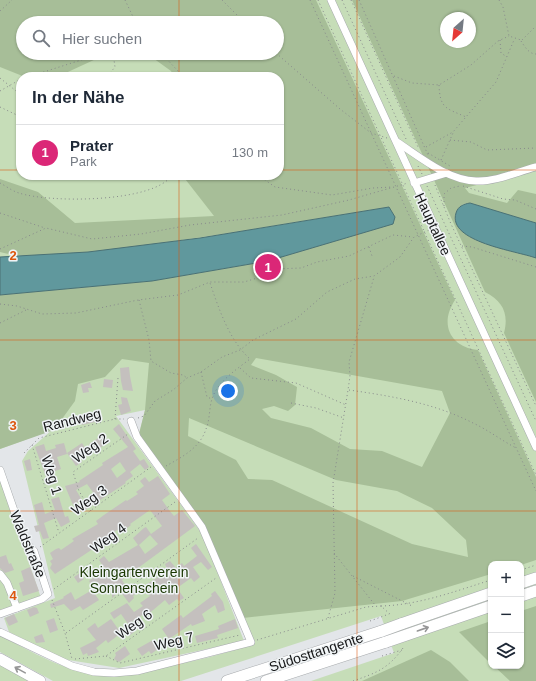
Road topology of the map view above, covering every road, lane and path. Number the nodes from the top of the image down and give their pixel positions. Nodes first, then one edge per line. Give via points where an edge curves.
1 (12, 0) edge
2 (125, 0) edge
3 (222, 0) edge
4 (310, 0) edge
5 (318, 0) edge
6 (331, 0) edge
7 (342, 0) edge
8 (351, 0) edge
9 (359, 0) edge
10 (499, 0) edge
11 (0, 11) edge
12 (133, 16) edge
13 (238, 16) edge
14 (536, 26) edge
15 (509, 36) junction
16 (500, 40) junction
17 (514, 40) junction
18 (521, 40) junction
19 (536, 54) edge
20 (508, 58) junction
21 (81, 60) edge
22 (114, 60) edge
23 (168, 60) edge
24 (284, 60) edge
25 (44, 72) edge
26 (111, 72) edge
27 (178, 72) edge
28 (393, 75) junction
29 (0, 78) edge
30 (16, 82) edge
31 (8, 85) junction
32 (439, 85) junction
33 (0, 91) edge
34 (16, 91) edge
35 (0, 106) edge
36 (16, 114) edge
37 (466, 117) junction
38 (453, 132) junction
39 (371, 133) junction
40 (379, 135) junction
41 (450, 140) junction
42 (396, 142) junction
43 (425, 147) junction
44 (536, 148) edge
45 (412, 152) junction
46 (426, 158) junction
47 (441, 160) junction
48 (418, 166) dead end
49 (536, 167) edge
50 (448, 169) junction
51 (428, 178) junction
52 (168, 180) edge
53 (265, 180) edge
54 (0, 183) edge
55 (414, 183) junction
56 (402, 184) junction
57 (395, 186) junction
58 (461, 186) junction
59 (444, 207) junction
60 (536, 209) edge
61 (0, 213) edge
62 (46, 228) junction
63 (435, 228) junction
64 (424, 232) junction
65 (418, 235) junction
66 (414, 237) junction
67 (369, 246) junction
68 (462, 246) junction
69 (0, 249) edge
70 (372, 256) dead end
71 (536, 267) edge
72 (374, 276) junction
73 (210, 282) junction
74 (138, 300) junction
75 (0, 304) edge
76 (28, 310) junction
77 (0, 323) edge
78 (240, 350) junction
79 (239, 367) junction
80 (200, 372) junction
81 (118, 378) dead end
82 (187, 378) junction
83 (348, 390) junction
84 (212, 399) junction
85 (291, 403) dead end
86 (346, 405) junction
87 (536, 406) edge
88 (344, 418) junction
89 (115, 419) junction
90 (131, 420) junction
91 (536, 421) edge
92 (133, 430) junction
93 (32, 444) junction
94 (536, 447) edge
95 (516, 448) junction
96 (24, 453) dead end
97 (158, 466) junction
98 (0, 470) edge
99 (536, 475) edge
100 (536, 491) edge
101 (181, 497) junction
102 (91, 511) junction
103 (59, 533) junction
104 (205, 533) junction
105 (34, 551) junction
106 (333, 552) junction
107 (536, 565) edge
108 (524, 569) edge
109 (0, 574) edge
110 (222, 574) junction
111 (352, 575) junction
112 (536, 578) edge
113 (488, 581) edge
114 (524, 582) edge
115 (536, 591) edge
116 (48, 594) junction
117 (488, 595) edge
118 (524, 595) edge
119 (407, 603) junction
120 (376, 606) junction
121 (381, 606) junction
122 (412, 606) dead end
123 (488, 607) edge
124 (17, 608) junction
125 (0, 614) edge
126 (328, 618) junction
127 (370, 621) dead end
128 (0, 632) edge
129 (65, 633) junction
130 (249, 639) junction
131 (106, 656) junction
132 (382, 656) dead end
133 (0, 659) edge
134 (40, 681) edge
135 (227, 681) edge
136 (266, 681) edge
137 (353, 681) edge

1 - 11 path
2 - 12 path
3 - 13 path
4 - 39 path
5 - 40 path
6 - 42 street, Hauptallee
7 - 45 path
8 - 46 path
9 - 28 path
10 - 15 path
14 - 18 path
15 - 16 path
15 - 17 path
16 - 20 path via 501,53
16 - 32 path via 471,66
17 - 18 path
17 - 20 path
18 - 19 path via 525,48
20 - 37 path via 496,82
21 - 25 path
22 - 26 path via 115,67
23 - 27 path
24 - 39 path
28 - 32 path via 412,83
28 - 43 path
29 - 31 path
30 - 31 path
31 - 33 path
31 - 34 path
32 - 37 path via 440,99 445,108
35 - 36 path
37 - 38 path
38 - 41 path
38 - 43 path
39 - 40 path
39 - 57 path
40 - 42 path
40 - 56 path
41 - 44 path via 471,142 487,150
41 - 47 path
42 - 45 street
42 - 55 street, Hauptallee
43 - 46 path
45 - 46 street
46 - 47 path
46 - 50 street
47 - 50 path
48 - 51 path
49 - 50 street via 477,181 463,179
50 - 51 street
50 - 58 path
51 - 55 street
51 - 59 path
51 - 91 path
52 - 54 path via 150,190 95,199 51,199 18,193
53 - 57 path via 274,186 332,195
55 - 56 path
55 - 63 street, Hauptallee
56 - 57 path
56 - 64 path
57 - 62 path via 349,200 282,215 190,225 141,234 92,239
57 - 65 path
58 - 59 path via 451,188 444,194
58 - 60 path via 503,199 515,200
59 - 68 path
61 - 62 path
62 - 69 path
63 - 64 path
63 - 94 street, Hauptallee
64 - 65 path
64 - 99 path
65 - 66 path
65 - 95 path
66 - 67 path via 393,235
66 - 72 path via 400,257
67 - 70 path
67 - 73 path via 349,256 301,268 275,269 264,276 244,282
68 - 71 path
68 - 87 path
72 - 78 path via 355,279 327,292 296,319
72 - 83 path via 349,362
73 - 74 path via 178,295
73 - 78 path via 218,306
74 - 76 path via 76,313 42,314
74 - 82 path via 149,340 151,361 171,373
75 - 76 path
76 - 77 path
78 - 79 path via 250,358
78 - 80 path via 222,357
79 - 84 path via 226,378
79 - 86 path via 251,378 296,383
80 - 82 path
80 - 84 path via 207,397
81 - 89 path
82 - 90 path via 155,401 144,416
83 - 86 path
83 - 95 path via 441,409 474,423
84 - 97 path, Weg 3 via 206,430 197,445 186,454
85 - 88 path
86 - 88 path
88 - 106 path via 333,483
89 - 90 path, Randweg
89 - 93 path, Randweg via 39,438
90 - 92 street
92 - 97 street
92 - 102 path, Weg 2 via 73,472 79,491
93 - 96 path, Randweg
93 - 103 path, Weg 1
95 - 100 path
97 - 101 street
97 - 102 path, Weg 3
98 - 105 street, Waldstraße via 25,542
101 - 104 street
101 - 116 path, Weg 4
102 - 103 path, Weg 3
103 - 105 path, Weg 3
104 - 110 street
104 - 129 path
105 - 116 street, Waldstraße
106 - 111 path
106 - 126 path via 335,593
107 - 108 path
109 - 124 street via 7,583
110 - 130 street
110 - 131 path, Weg 6
111 - 119 path
111 - 120 path
112 - 114 highway
113 - 119 path, Weg 7
115 - 118 highway
116 - 124 street via 42,600
116 - 129 path
117 - 135 highway, Südosttangente, bridge
119 - 121 path, Weg 7
119 - 122 path
120 - 121 path, Weg 7
120 - 126 path, Weg 7
121 - 127 path via 390,615
136 -> 123 highway, Südosttangente, bridge
124 - 125 street
126 - 130 path, Weg 7
128 - 130 street via 72,666 94,672 114,673 137,671
129 - 131 path, Weg 6 via 72,660
130 - 131 path, Weg 7 via 238,636 120,663
132 - 137 path via 403,649 384,669
134 -> 133 highway

